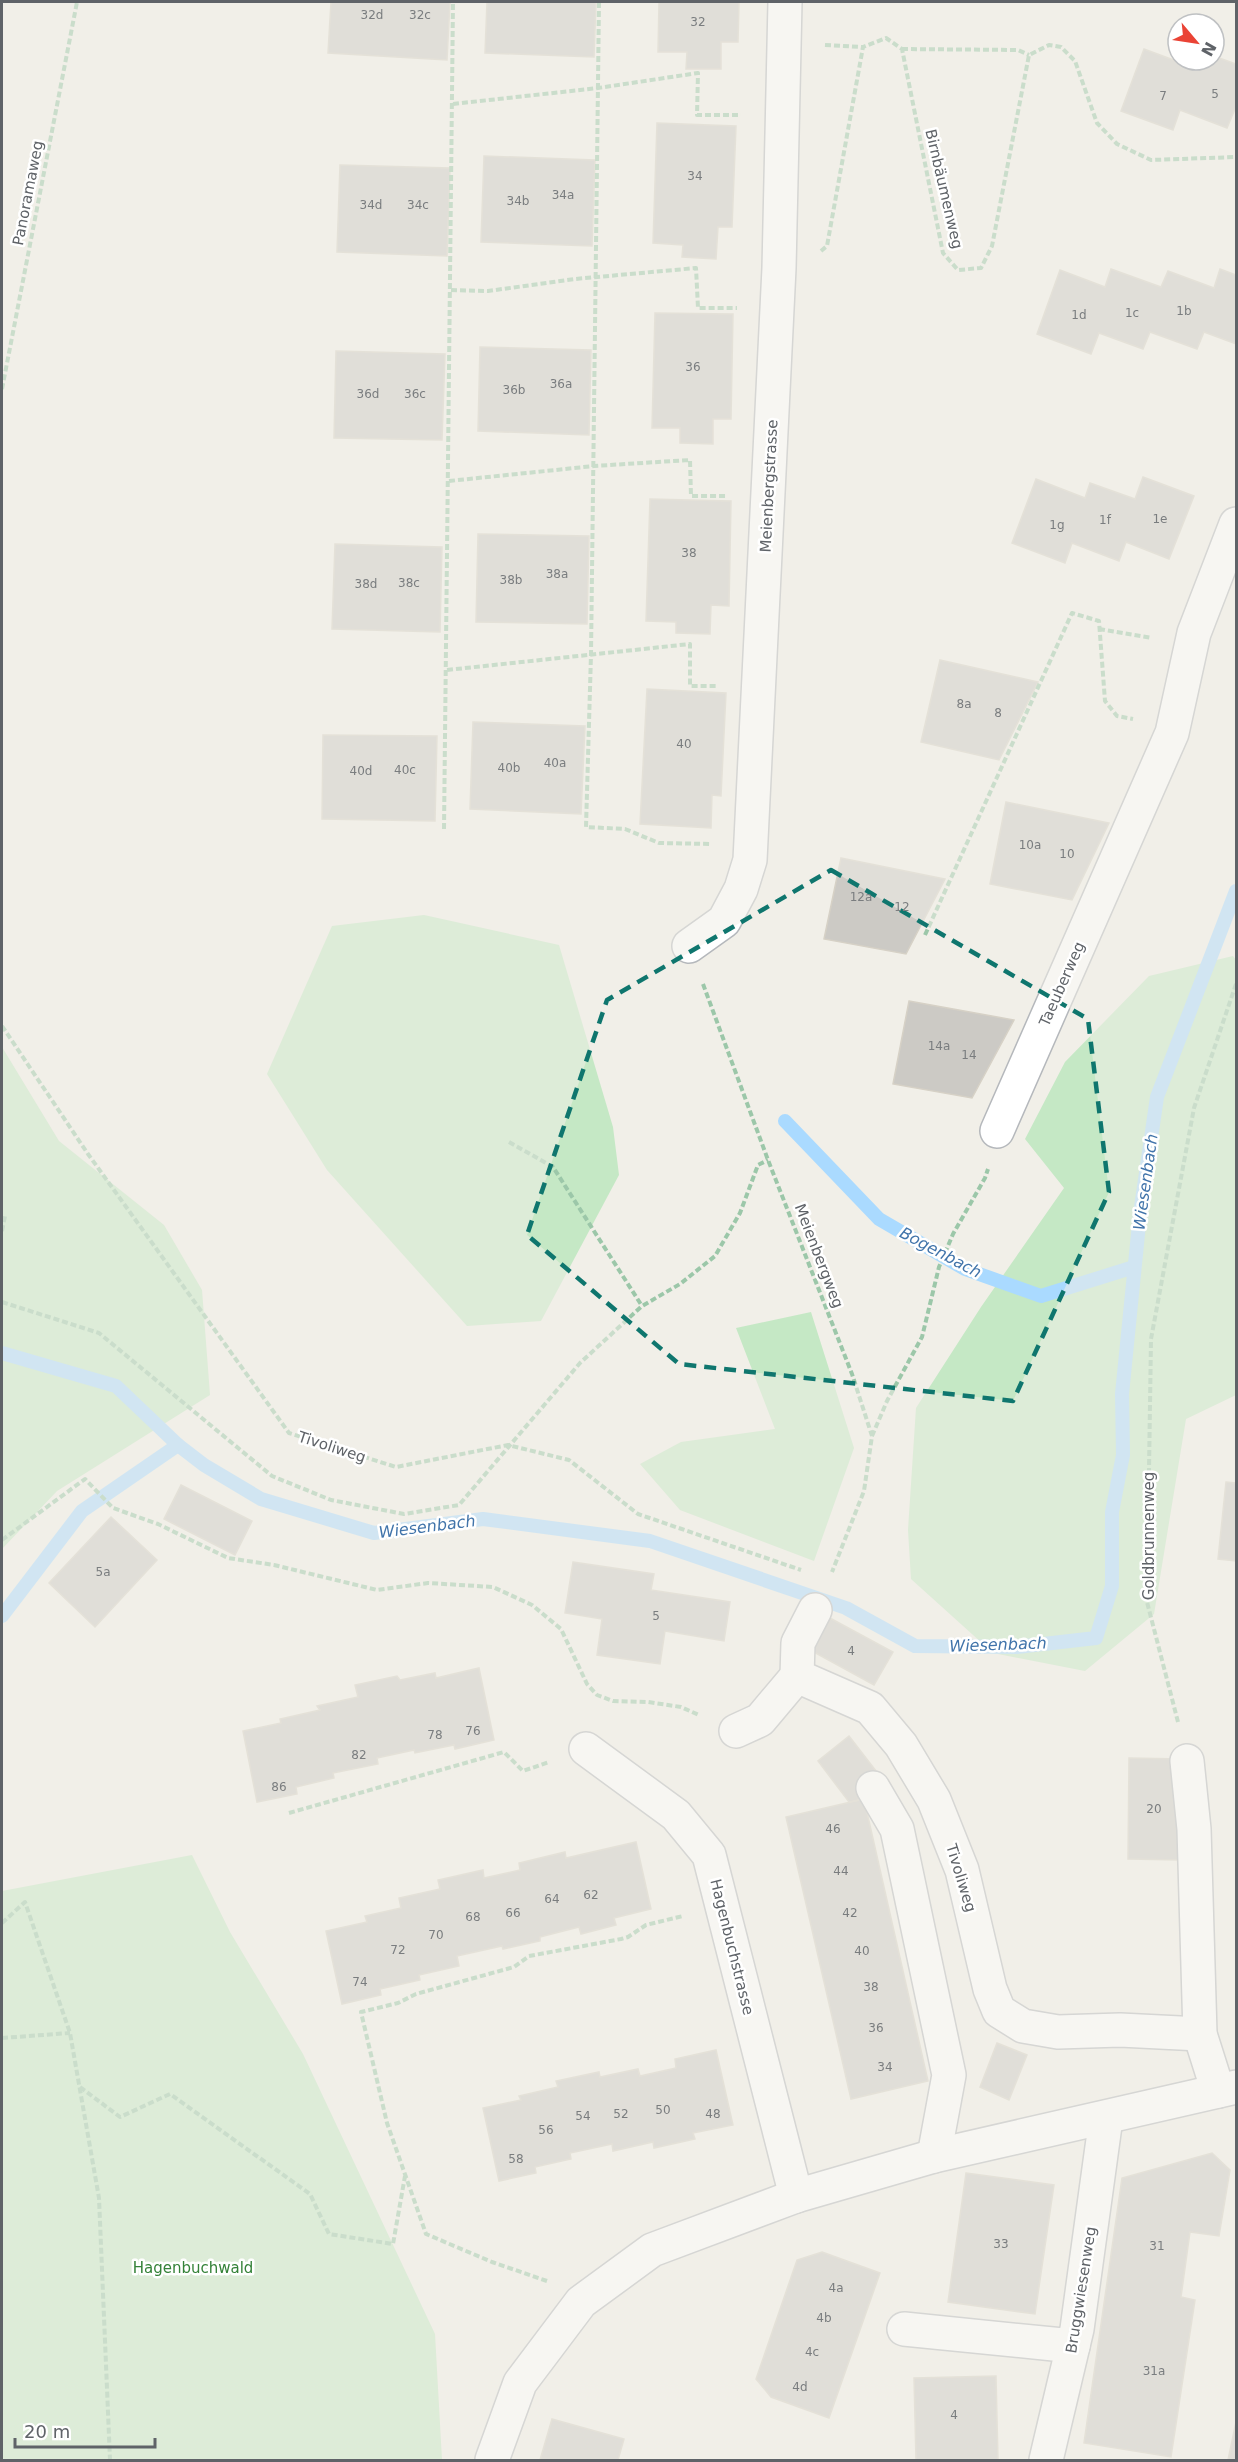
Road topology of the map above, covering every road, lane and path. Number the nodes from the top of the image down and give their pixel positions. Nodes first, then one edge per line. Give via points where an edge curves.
1 (77, 2) edge
2 (453, 2) edge
3 (599, 2) edge
4 (785, 2) edge
5 (902, 49) junction
6 (1029, 55) junction
7 (598, 88) junction
8 (453, 104) junction
9 (737, 115) dead end
10 (1236, 157) edge
11 (779, 268) junction
12 (596, 277) junction
13 (451, 290) junction
14 (733, 308) dead end
15 (2, 389) edge
16 (594, 466) junction
17 (449, 482) junction
18 (731, 496) dead end
19 (1236, 524) edge
20 (1099, 629) junction
21 (1133, 636) dead end
22 (591, 654) junction
23 (447, 670) junction
24 (728, 686) dead end
25 (1117, 716) dead end
26 (444, 830) dead end
27 (720, 844) dead end
28 (925, 935) dead end
29 (689, 946) joint
30 (1236, 984) edge
31 (2, 1026) edge
32 (997, 1131) joint
33 (509, 1142) dead end
34 (768, 1160) junction
35 (5, 1216) dead end
36 (2, 1231) edge
37 (2, 1302) edge
38 (642, 1306) junction
39 (872, 1436) junction
40 (508, 1445) junction
41 (2, 1540) edge
42 (807, 1572) dead end
43 (829, 1579) dead end
44 (815, 1610) dead end
45 (796, 1676) junction
46 (736, 1731) joint
47 (586, 1749) dead end
48 (1187, 1761) joint
49 (523, 1771) dead end
50 (873, 1788) dead end
51 (289, 1813) dead end
52 (674, 1918) dead end
53 (2, 1923) edge
54 (70, 2034) junction
55 (1200, 2034) junction
56 (2, 2038) edge
57 (79, 2087) junction
58 (1227, 2089) edge
59 (1106, 2118) junction
60 (934, 2156) junction
61 (406, 2174) junction
62 (796, 2196) junction
63 (590, 2295) junction
64 (904, 2329) dead end
65 (1073, 2346) junction
66 (110, 2460) edge
67 (492, 2460) edge
68 (1046, 2460) edge

1 - 15 path, Panoramaweg
2 - 8 path
3 - 7 path
4 - 11 street, Meienbergstrasse
5 - 6 path via 1018,50
5 - 6 path, Birnbäumenweg via 943,253 958,270 981,268 992,246
5 - 11 path via 886,38 863,47 827,246 805,267
6 - 10 path via 1048,45 1061,47 1075,61 1097,123 1117,144 1151,160
7 - 8 path
7 - 9 path via 698,73 698,115
7 - 12 path
8 - 13 path
11 - 29 street, Meienbergstrasse via 750,860 741,890 724,921
12 - 13 path via 488,291
12 - 14 path via 696,268 698,308
12 - 16 path
13 - 17 path
16 - 17 path
16 - 18 path via 690,460 691,496
16 - 22 path
17 - 23 path
19 - 32 street, Taeuberweg via 1194,633 1172,733
20 - 21 path
20 - 25 path via 1105,701
20 - 28 path via 1099,621 1072,613
22 - 23 path
22 - 24 path via 690,644 690,686
22 - 27 path via 586,827 626,829 658,843
23 - 26 path
29 - 34 path, Meienbergweg
30 - 48 path, Goldbrunnenweg via 1194,1108 1150,1339 1147,1602
31 - 40 path, Tivoliweg via 88,1154 289,1433 396,1467
32 - 39 path via 985,1178 939,1267 921,1336
33 - 38 path via 553,1167
34 - 38 path via 758,1165 740,1212 715,1256 680,1284
34 - 39 path, Meienbergweg via 852,1374
35 - 36 path
37 - 40 path via 99,1333 272,1476 331,1500 404,1514 459,1505
38 - 40 path via 580,1363
39 - 43 path, Meienbergweg via 864,1491
40 - 42 path, Tivoliweg via 569,1460 638,1514
41 - 46 path via 85,1479 113,1508 158,1524 228,1558 377,1590 428,1583 493,1587 532,1605 561,1629 586,1684 597,1695 613,1701 681,1707
44 - 45 street via 798,1644
45 - 46 street via 760,1720
45 - 55 street, Tivoliweg via 870,1708 901,1745 934,1800 962,1870 999,2012 1023,2026 1058,2032
47 - 62 street, Hagenbuchstrasse via 676,1815 709,1855
48 - 55 street via 1194,1829
49 - 51 path via 504,1752
50 - 60 street via 897,1829 949,2075
52 - 61 path via 646,1925 621,1939 529,1956 514,1966 361,2012 387,2123
53 - 54 path via 25,1902
54 - 56 path
54 - 57 path
55 - 58 street
57 - 61 path via 120,2117 170,2094 310,2194 329,2234 393,2244
57 - 66 path via 99,2198
58 - 59 street
59 - 60 street
59 - 65 street, Bruggwiesenweg
60 - 62 street
61 - 63 path via 426,2234 492,2262
62 - 63 street via 652,2250
63 - 67 street via 520,2383
64 - 65 street
65 - 68 street, Bruggwiesenweg

